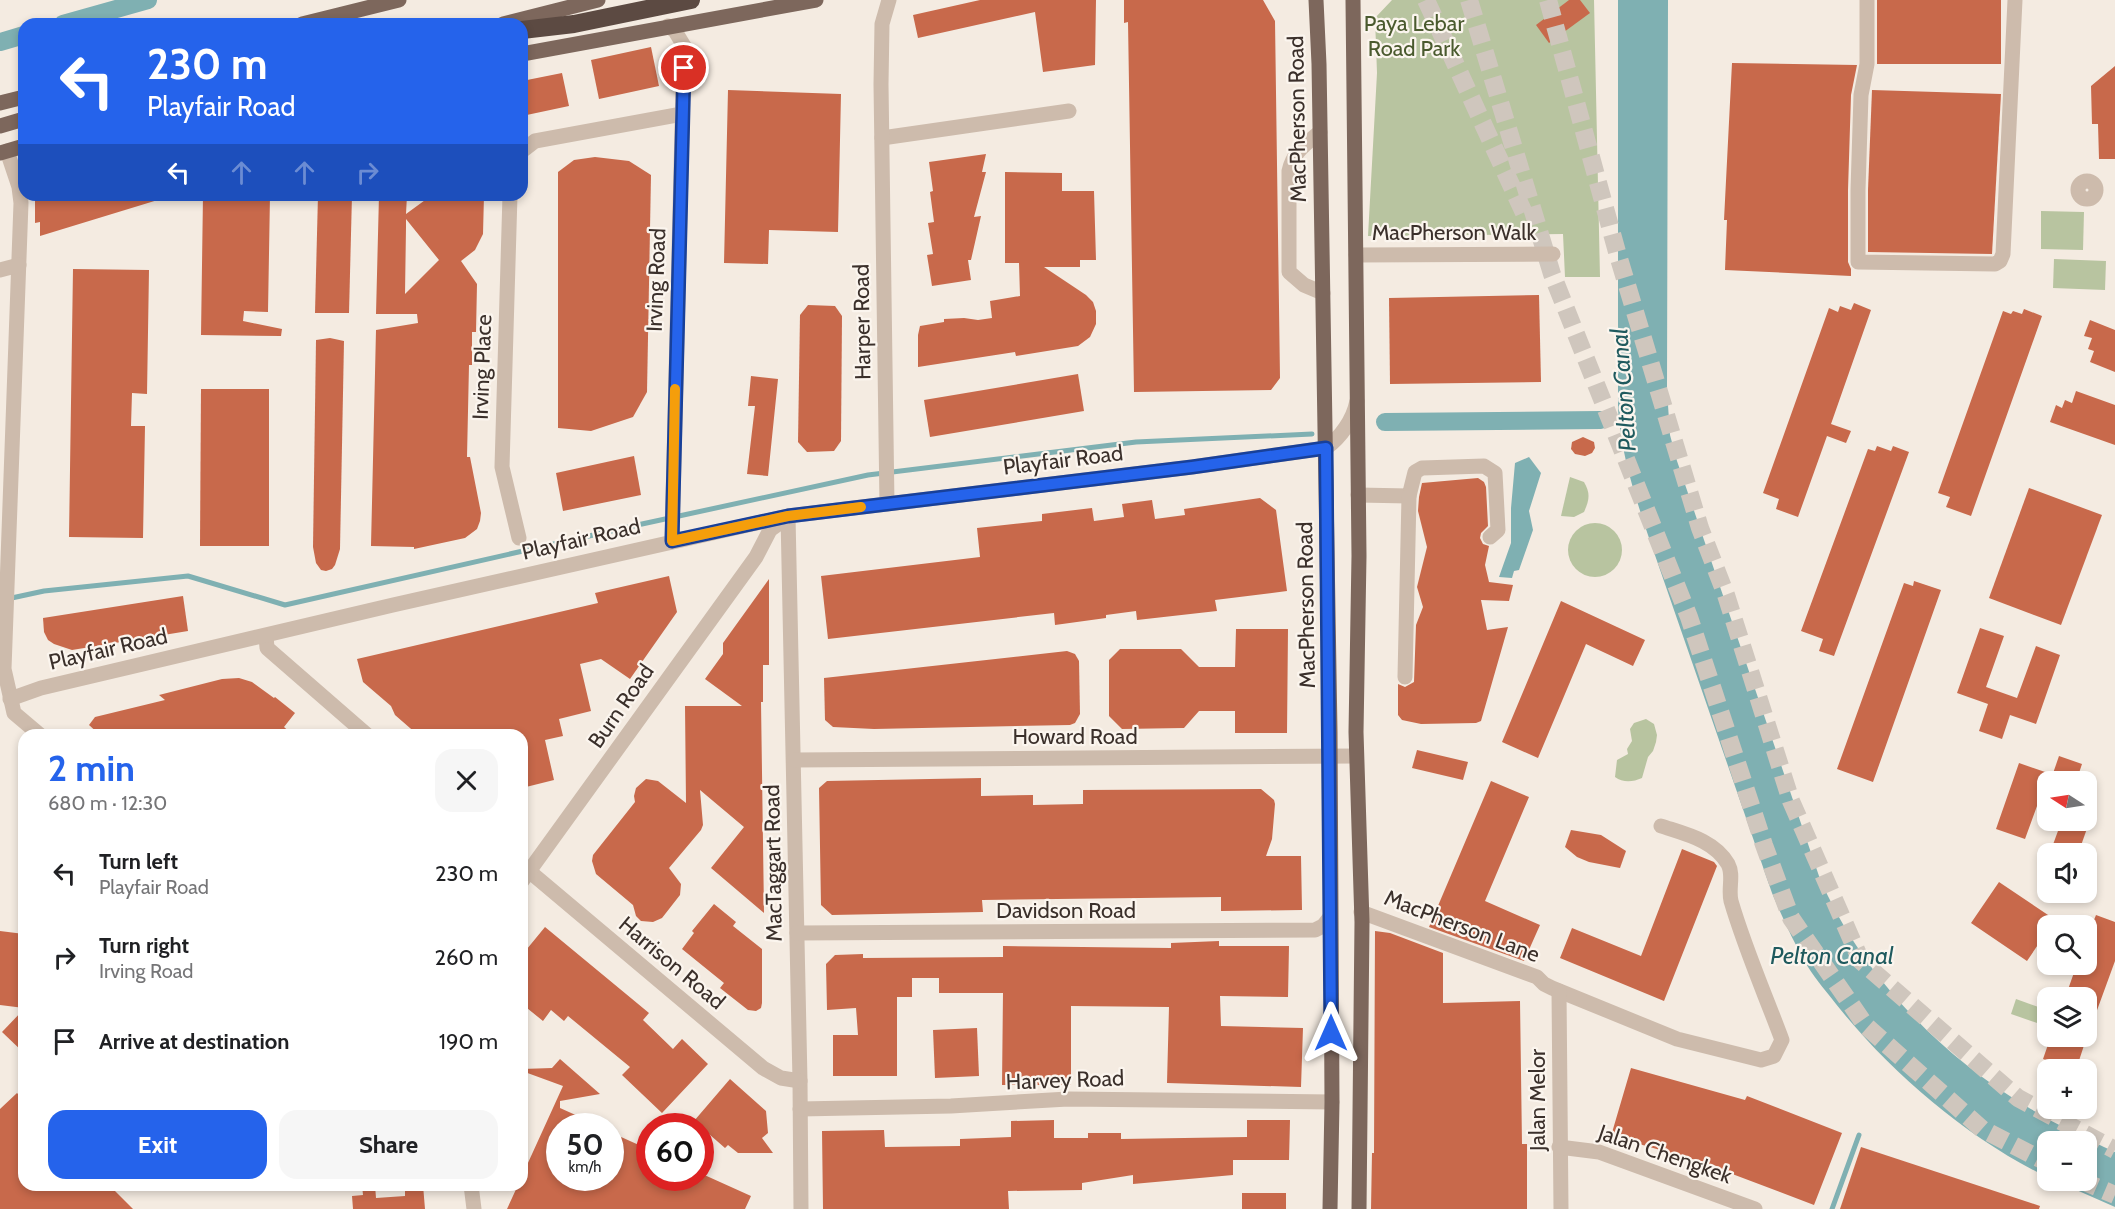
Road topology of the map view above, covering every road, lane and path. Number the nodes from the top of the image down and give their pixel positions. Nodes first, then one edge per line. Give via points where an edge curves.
1 (399, 0) edge
2 (598, 0) edge
3 (692, 0) edge
4 (816, 0) edge
5 (889, 0) edge
6 (1305, 0) edge
7 (1316, 0) edge
8 (1867, 0) edge
9 (2015, 0) edge
10 (1354, 2) edge
11 (326, 18) edge
12 (527, 18) edge
13 (1317, 18) junction
14 (668, 26) junction
15 (528, 29) edge
16 (528, 53) edge
17 (18, 98) edge
18 (0, 103) edge
19 (1069, 111) dead end
20 (682, 114) junction
21 (18, 121) edge
22 (0, 126) edge
23 (1320, 132) junction
24 (882, 138) junction
25 (528, 146) edge
26 (18, 148) edge
27 (3, 152) edge
28 (18, 185) edge
29 (21, 201) edge
30 (510, 201) edge
31 (1553, 254) dead end
32 (1356, 255) junction
33 (20, 265) junction
34 (0, 270) edge
35 (1323, 293) junction
36 (1357, 398) junction
37 (1326, 448) junction
38 (1358, 495) junction
39 (1409, 496) junction
40 (887, 504) junction
41 (788, 516) junction
42 (672, 533) junction
43 (1490, 537) dead end
44 (519, 538) dead end
45 (789, 543) junction
46 (756, 557) junction
47 (266, 636) junction
48 (1405, 677) dead end
49 (10, 699) junction
50 (33, 729) edge
51 (360, 729) edge
52 (1356, 756) junction
53 (1329, 757) junction
54 (794, 760) junction
55 (1661, 826) dead end
56 (528, 868) edge
57 (528, 876) edge
58 (1330, 917) junction
59 (1361, 917) junction
60 (797, 933) junction
61 (1559, 991) junction
62 (800, 1081) junction
63 (1332, 1102) junction
64 (800, 1109) junction
65 (1559, 1147) junction
66 (472, 1191) edge
67 (474, 1209) edge
68 (801, 1209) edge
69 (1330, 1209) edge
70 (1359, 1209) edge
71 (1560, 1209) edge
72 (1755, 1209) edge

1 - 11 main road
2 - 12 main road
3 - 15 highway
4 - 14 main road
5 - 24 street, Harper Road via 882,24
6 - 13 main road
7 - 13 main road, MacPherson Road
8 - 9 street via 1858,262 1995,264 2004,254
10 - 32 main road
13 - 23 main road, MacPherson Road
14 - 16 main road
14 - 20 street, Irving Road via 684,46
17 - 18 main road
19 - 24 street
20 - 25 street via 535,141
20 - 42 street, Irving Road
21 - 22 main road
23 - 35 main road, MacPherson Road
23 - 35 street via 1292,159 1288,171 1289,272 1304,285
24 - 40 street, Harper Road
26 - 27 main road
27 - 28 street
29 - 33 street
30 - 44 street, Irving Place via 502,467
31 - 32 street, MacPherson Walk
32 - 36 main road
33 - 34 street
33 - 49 street via 4,669
35 - 37 main road, MacPherson Road
36 - 37 street via 1354,413
36 - 38 main road
37 - 40 street, Playfair Road
37 - 53 main road, MacPherson Road
38 - 39 street
38 - 52 main road
39 - 43 street via 1415,472 1422,468 1484,466 1495,473 1498,530
39 - 48 street
40 - 41 street, Playfair Road
41 - 42 street, Playfair Road
41 - 45 street, MacTaggart Road
41 - 46 street, Burn Road via 770,530
42 - 47 street, Playfair Road
45 - 46 street, Burn Road via 776,544
45 - 54 street, MacTaggart Road
46 - 56 street, Burn Road
47 - 49 street, Playfair Road via 41,688
47 - 51 street via 267,648
49 - 50 street via 14,713
52 - 53 street, Howard Road
52 - 59 main road
53 - 54 street, Howard Road
53 - 58 main road, MacPherson Road
54 - 60 street, MacTaggart Road
55 - 61 street, MacPherson Lane via 1709,844 1729,865 1730,897 1782,1040 1774,1056 1761,1060 1677,1039
57 - 62 street, Harrison Road via 763,1068 782,1078
58 - 60 street, Davidson Road via 1315,930
58 - 63 main road, MacPherson Road
59 - 61 street, MacPherson Lane via 1538,977
59 - 70 main road
60 - 62 street, MacTaggart Road
61 - 65 street, Jalan Melor
62 - 64 street, MacTaggart Road
63 - 64 street, Harvey Road via 1068,1099
63 - 69 main road, MacPherson Road
64 - 68 street, MacTaggart Road
65 - 71 street, Jalan Melor
65 - 72 street, Jalan Chengkek via 1599,1152
66 - 67 street

